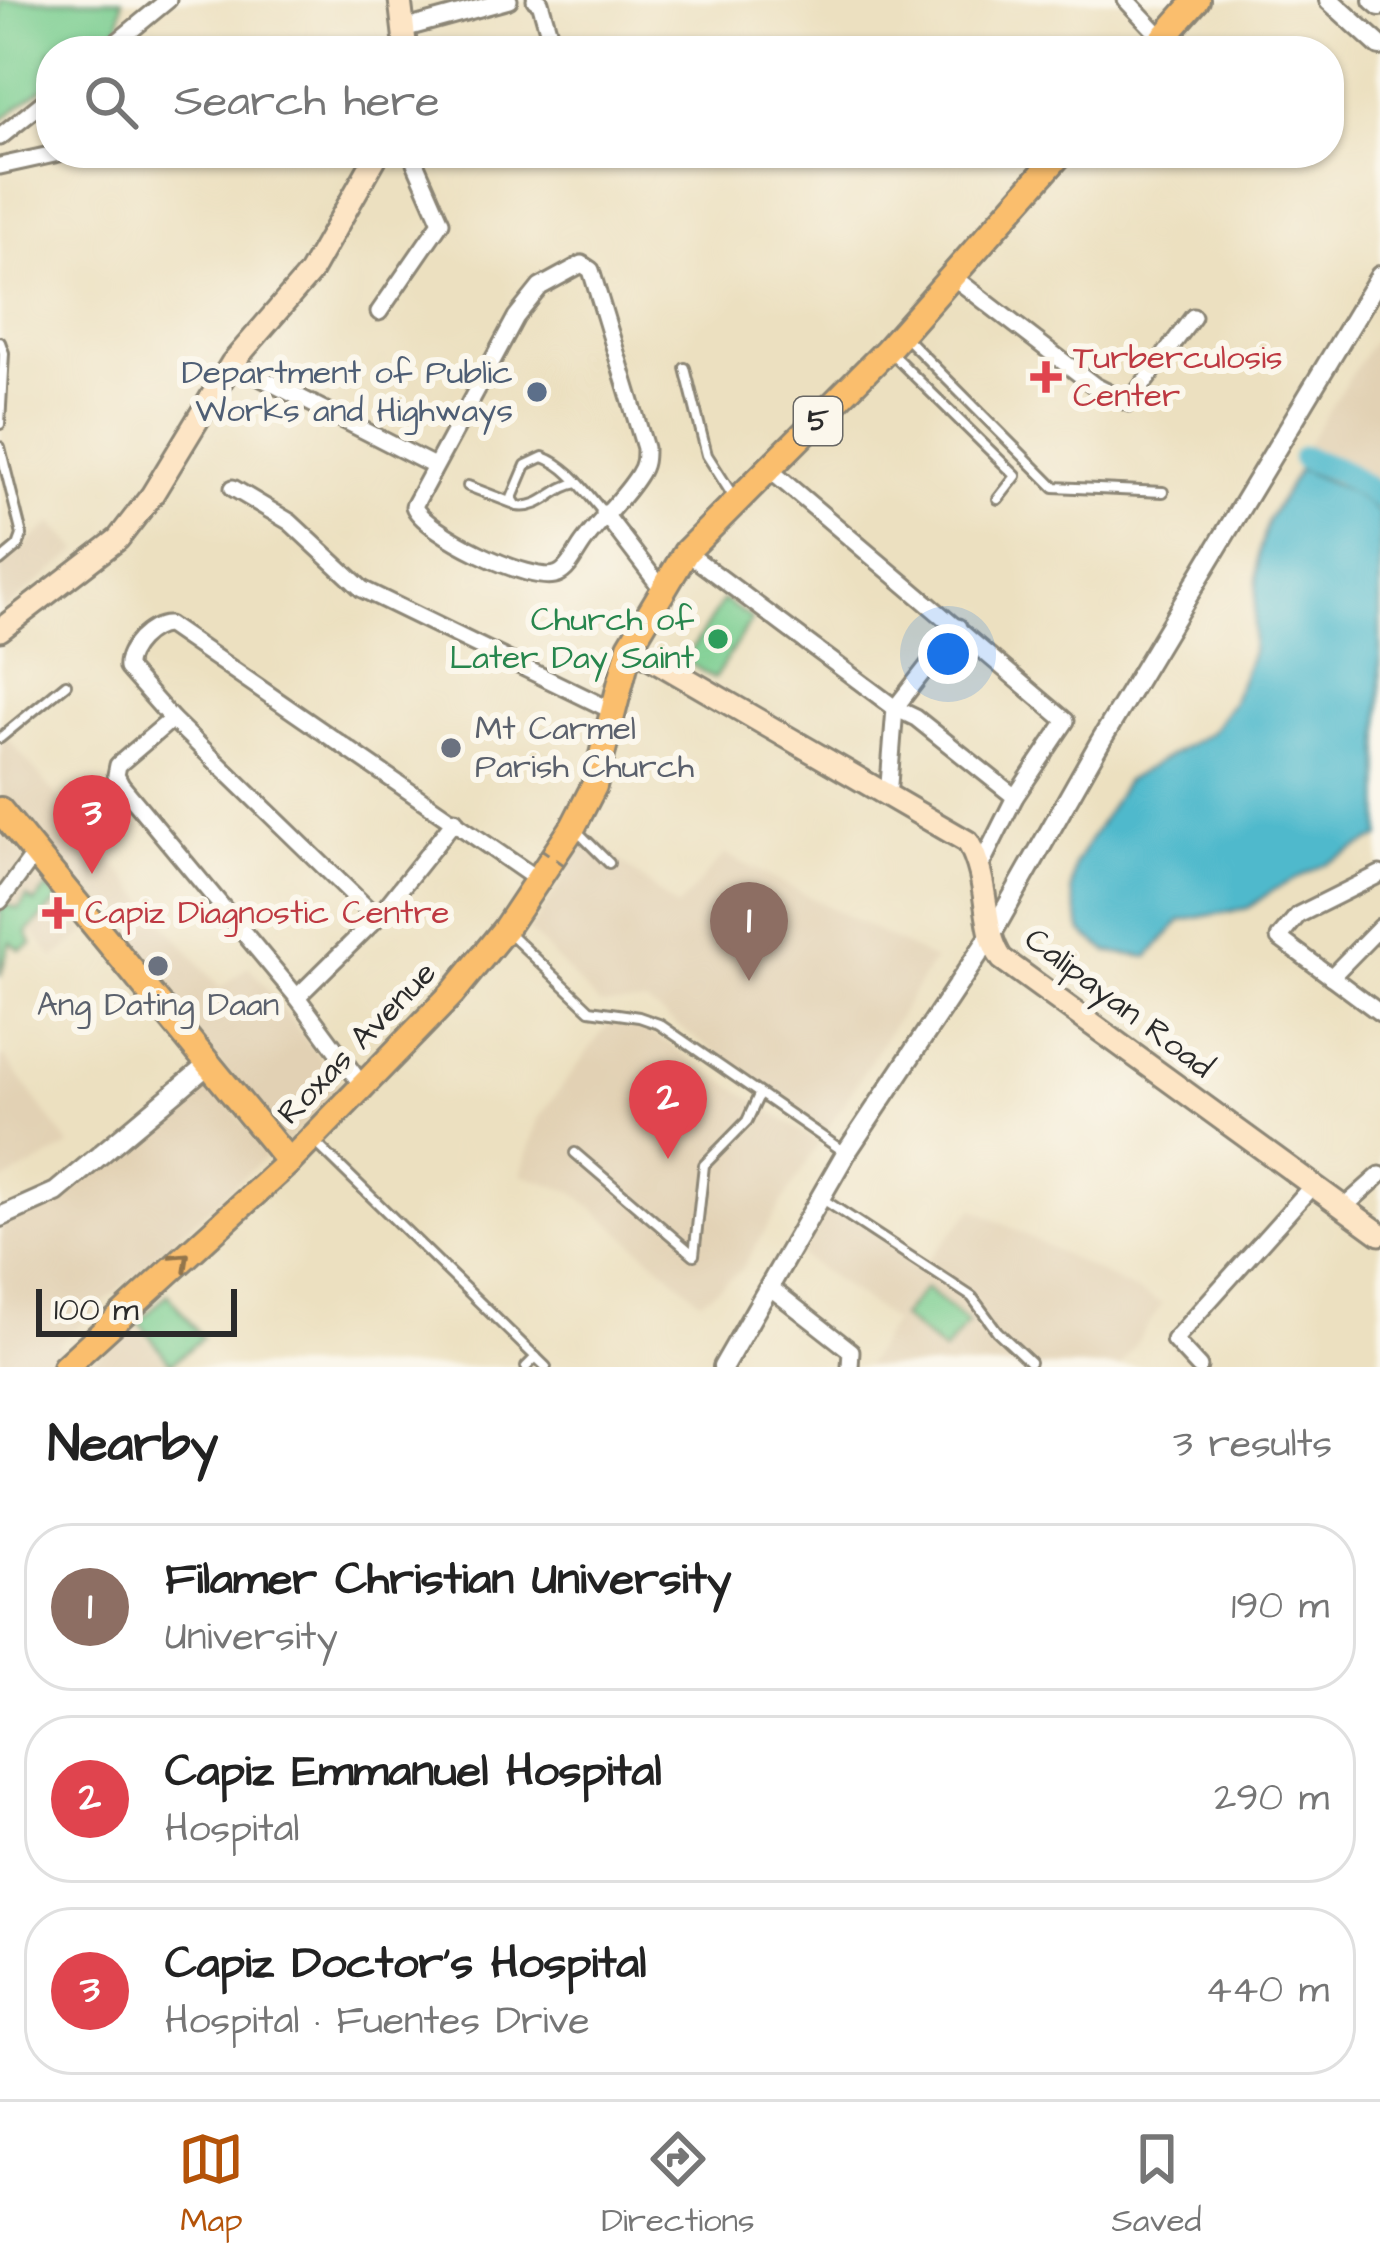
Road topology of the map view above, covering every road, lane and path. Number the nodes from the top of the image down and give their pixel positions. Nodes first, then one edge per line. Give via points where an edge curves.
1 (139, 0) edge
2 (168, 0) edge
3 (400, 0) edge
4 (508, 0) edge
5 (536, 0) edge
6 (1126, 0) edge
7 (1197, 0) edge
8 (1329, 0) edge
9 (1373, 0) edge
10 (1380, 6) edge
11 (136, 27) junction
12 (125, 36) edge
13 (404, 36) edge
14 (414, 36) edge
15 (550, 36) edge
16 (1152, 36) edge
17 (1166, 36) edge
18 (1380, 46) edge
19 (36, 108) edge
20 (0, 137) edge
21 (36, 158) edge
22 (0, 166) edge
23 (370, 168) edge
24 (417, 168) edge
25 (1048, 168) edge
26 (952, 276) junction
27 (1380, 276) edge
28 (379, 312) dead end
29 (1193, 317) dead end
30 (894, 341) junction
31 (0, 342) edge
32 (232, 363) junction
33 (685, 368) dead end
34 (0, 424) edge
35 (0, 447) edge
36 (434, 466) junction
37 (770, 470) junction
38 (578, 484) junction
39 (468, 486) dead end
40 (233, 488) dead end
41 (1163, 493) dead end
42 (998, 500) dead end
43 (737, 502) junction
44 (514, 504) junction
45 (604, 513) junction
46 (686, 553) junction
47 (0, 561) edge
48 (662, 589) junction
49 (958, 627) junction
50 (0, 630) edge
51 (630, 646) junction
52 (66, 684) dead end
53 (896, 708) junction
54 (615, 712) junction
55 (172, 718) junction
56 (0, 738) edge
57 (887, 797) junction
58 (1015, 797) junction
59 (0, 810) edge
60 (455, 820) junction
61 (573, 827) junction
62 (541, 849) dead end
63 (36, 852) junction
64 (609, 863) dead end
65 (981, 865) junction
66 (567, 867) dead end
67 (1380, 874) edge
68 (538, 880) junction
69 (0, 901) edge
70 (377, 918) junction
71 (1380, 927) edge
72 (505, 929) junction
73 (991, 935) junction
74 (1331, 977) junction
75 (297, 997) junction
76 (1380, 1013) edge
77 (210, 1064) junction
78 (364, 1088) junction
79 (759, 1095) junction
80 (312, 1139) junction
81 (575, 1153) dead end
82 (846, 1154) junction
83 (289, 1162) junction
84 (1380, 1175) edge
85 (1312, 1186) junction
86 (823, 1199) junction
87 (1343, 1208) junction
88 (0, 1216) edge
89 (1380, 1234) edge
90 (772, 1289) junction
91 (536, 1358) junction
92 (1030, 1362) dead end
93 (65, 1367) edge
94 (526, 1367) edge
95 (545, 1367) edge
96 (723, 1367) edge
97 (850, 1367) edge
98 (1199, 1367) edge

1 - 11 street
2 - 11 street
3 - 13 main road
4 - 14 street
5 - 15 street
6 - 16 street
7 - 17 main road
8 - 18 street
9 - 10 street
11 - 12 street
19 - 20 street
21 - 22 street
23 - 32 main road via 310,273
24 - 28 street via 440,222
25 - 26 main road, Roxas Avenue / 5
26 - 29 street via 1095,386 1129,403
26 - 30 main road, Roxas Avenue / 5
27 - 73 street
30 - 37 main road, Roxas Avenue / 5
30 - 41 lane via 1054,487
30 - 42 lane via 1016,476
31 - 34 lane
32 - 36 street
32 - 50 main road via 118,539
33 - 43 lane via 706,455
35 - 47 lane via 22,536
36 - 45 street via 414,506 417,516 512,569 563,572
36 - 45 street via 516,317 540,287 582,264 591,270 645,448 638,477
37 - 43 main road, Roxas Avenue / 5
37 - 49 street
38 - 44 lane via 536,506
38 - 44 lane via 556,462 536,457 514,488
38 - 45 lane
39 - 44 lane
40 - 54 street via 290,522 362,590
43 - 46 main road, Roxas Avenue / 5
45 - 48 street
46 - 48 main road, Roxas Avenue / 5
46 - 53 street
48 - 51 main road, Roxas Avenue / 5
49 - 53 street
49 - 58 street via 1066,721
51 - 54 main road, Roxas Avenue / 5
51 - 57 main road
52 - 56 lane
53 - 57 street
53 - 58 street
54 - 61 main road, Roxas Avenue / 5
55 - 60 street via 125,661 161,623
55 - 70 street
55 - 75 street via 116,775
57 - 65 main road via 968,842
58 - 65 street
59 - 63 main road
60 - 68 street
60 - 70 street
61 - 64 lane
61 - 68 main road, Roxas Avenue / 5
62 - 66 path, bridge
63 - 69 street
63 - 77 main road
65 - 73 main road, Calipayan Road
67 - 74 street via 1298,915 1279,938
68 - 72 main road, Roxas Avenue / 5
70 - 75 street
71 - 74 street
72 - 78 main road, Roxas Avenue / 5
72 - 79 lane via 590,1010 659,1024
73 - 82 street
73 - 85 main road, Calipayan Road via 1002,959
74 - 76 street
75 - 78 street
77 - 83 main road
77 - 88 street via 56,1192
78 - 80 main road, Roxas Avenue / 5
79 - 81 lane via 747,1121 704,1165 694,1255
79 - 82 lane
80 - 83 main road, Roxas Avenue / 5
80 - 91 lane
82 - 86 street
93 -> 83 main road, Roxas Avenue / 5
84 - 87 street
85 - 87 main road, Calipayan Road
85 - 98 street via 1174,1340
86 - 90 street
86 - 92 lane via 972,1297
87 - 89 main road, Calipayan Road
90 - 96 street
90 - 97 street via 851,1352
91 - 94 lane
91 - 95 lane

